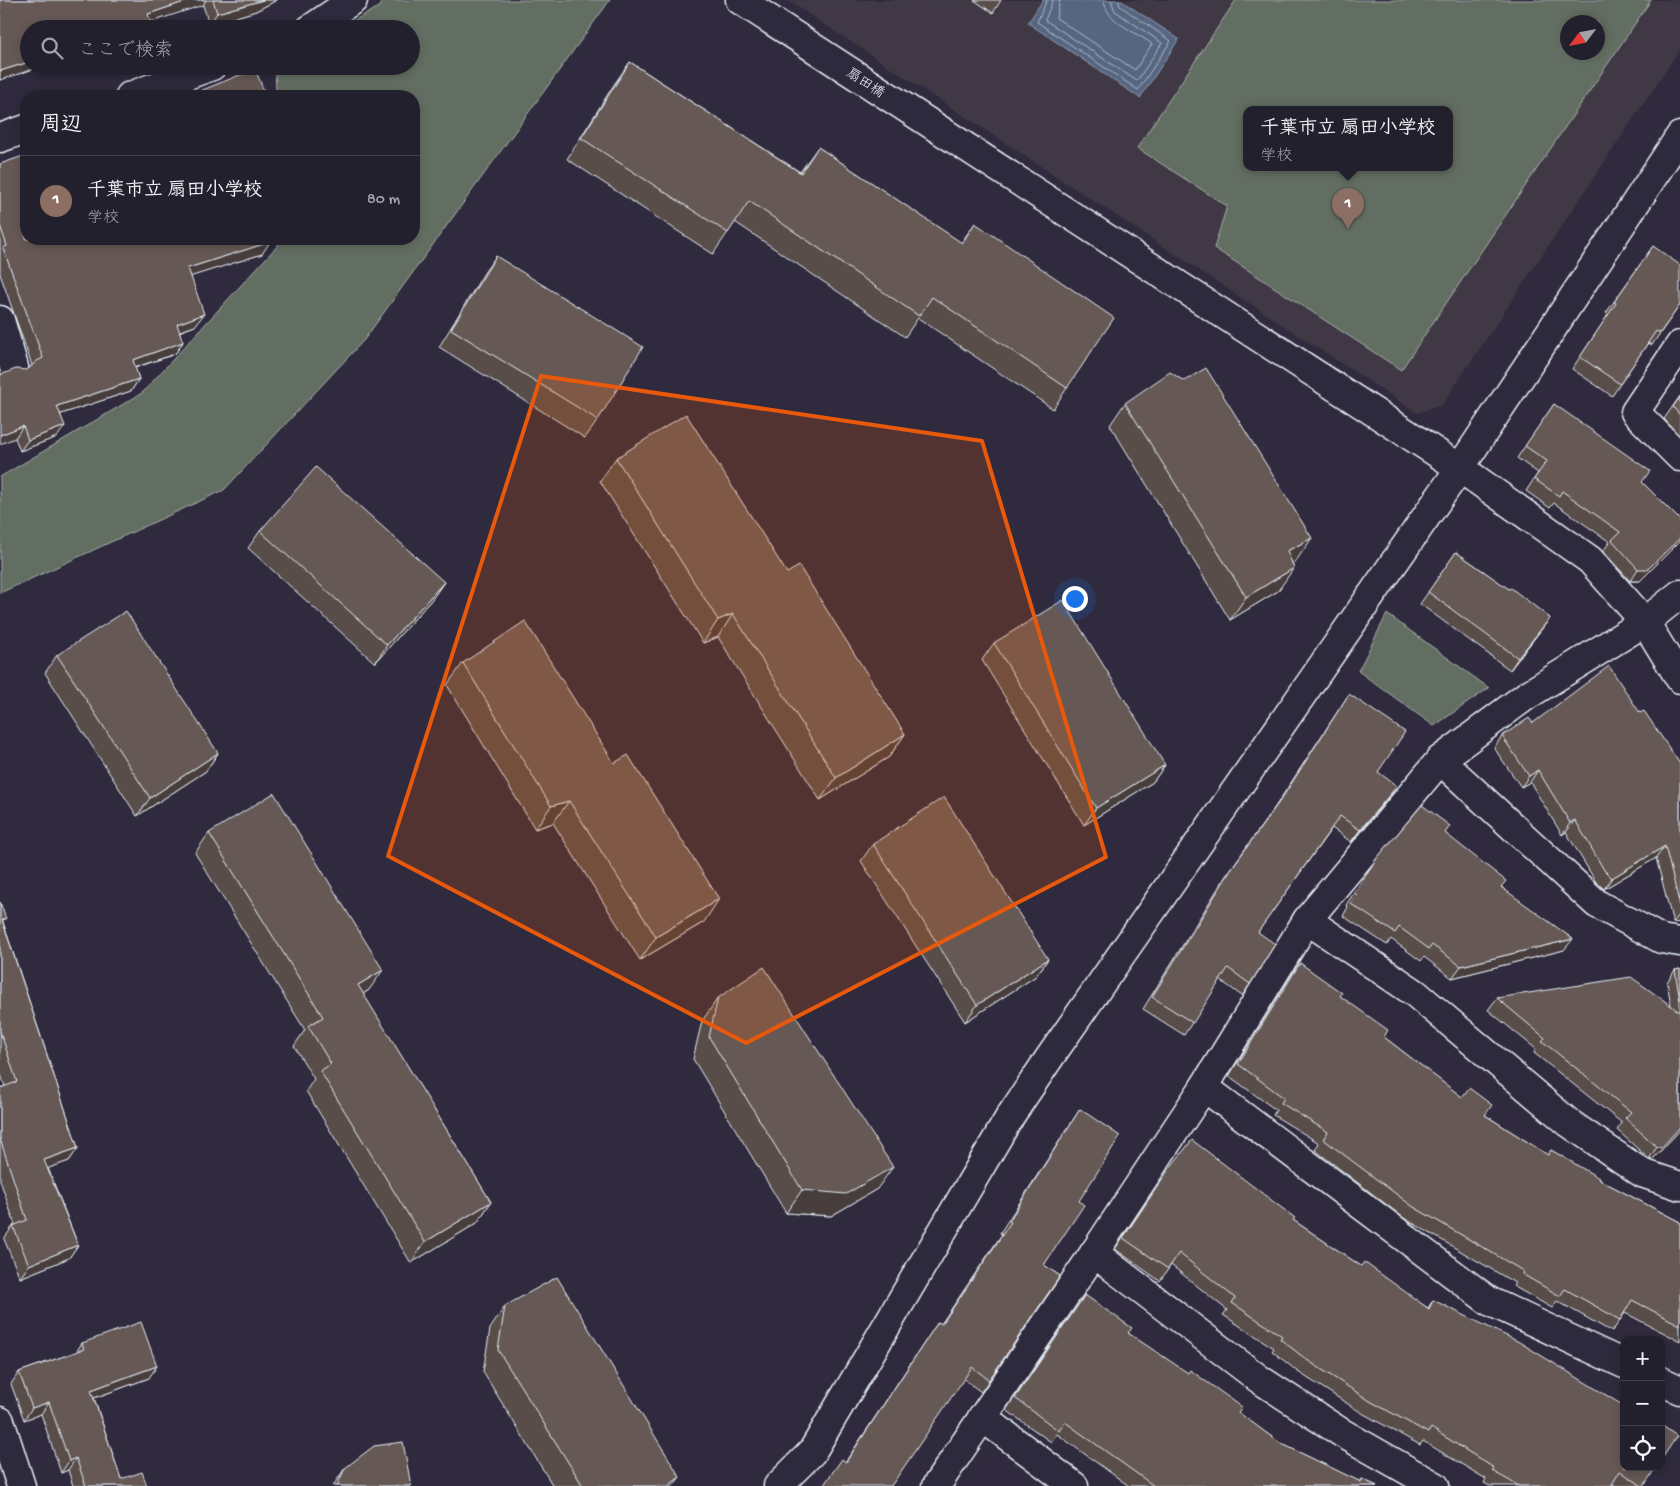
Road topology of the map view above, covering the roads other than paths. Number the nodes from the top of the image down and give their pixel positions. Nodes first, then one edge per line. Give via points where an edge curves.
1 (353, 0) edge
2 (740, 0) edge
3 (323, 20) edge
4 (190, 75) edge
5 (154, 90) edge
6 (20, 131) edge
7 (1680, 136) edge
8 (0, 138) edge
9 (0, 320) edge
10 (1680, 345) edge
11 (14, 367) dead end
12 (1680, 457) edge
13 (1460, 468) junction
14 (1680, 594) edge
15 (1644, 622) junction
16 (1680, 679) edge
17 (1440, 760) junction
18 (1307, 920) junction
19 (1680, 942) edge
20 (1204, 1086) junction
21 (1680, 1186) edge
22 (1094, 1253) junction
23 (1620, 1362) edge
24 (1665, 1383) edge
25 (1680, 1390) edge
26 (982, 1417) junction
27 (0, 1422) edge
28 (21, 1486) edge
29 (778, 1486) edge
30 (936, 1486) edge
31 (1074, 1486) edge
32 (1435, 1486) edge

1 - 3 street
2 - 13 street, 扇田橋
4 - 5 street
6 - 8 street
7 - 13 street
9 - 11 street
10 - 12 street via 1635,412
13 - 15 street, 扇田橋 via 1590,560
13 - 29 street via 1044,1065 1011,1115 812,1452
14 - 15 street
15 - 16 street, 扇田橋
15 - 17 street via 1526,696
17 - 18 street
17 - 19 street via 1597,904 1661,939
18 - 20 street
18 - 21 street via 1415,993 1569,1123 1642,1173
20 - 22 street
20 - 23 street via 1489,1301
22 - 26 street
22 - 32 street via 1259,1379 1342,1434
24 - 25 street
26 - 30 street
26 - 31 street
27 - 28 street

